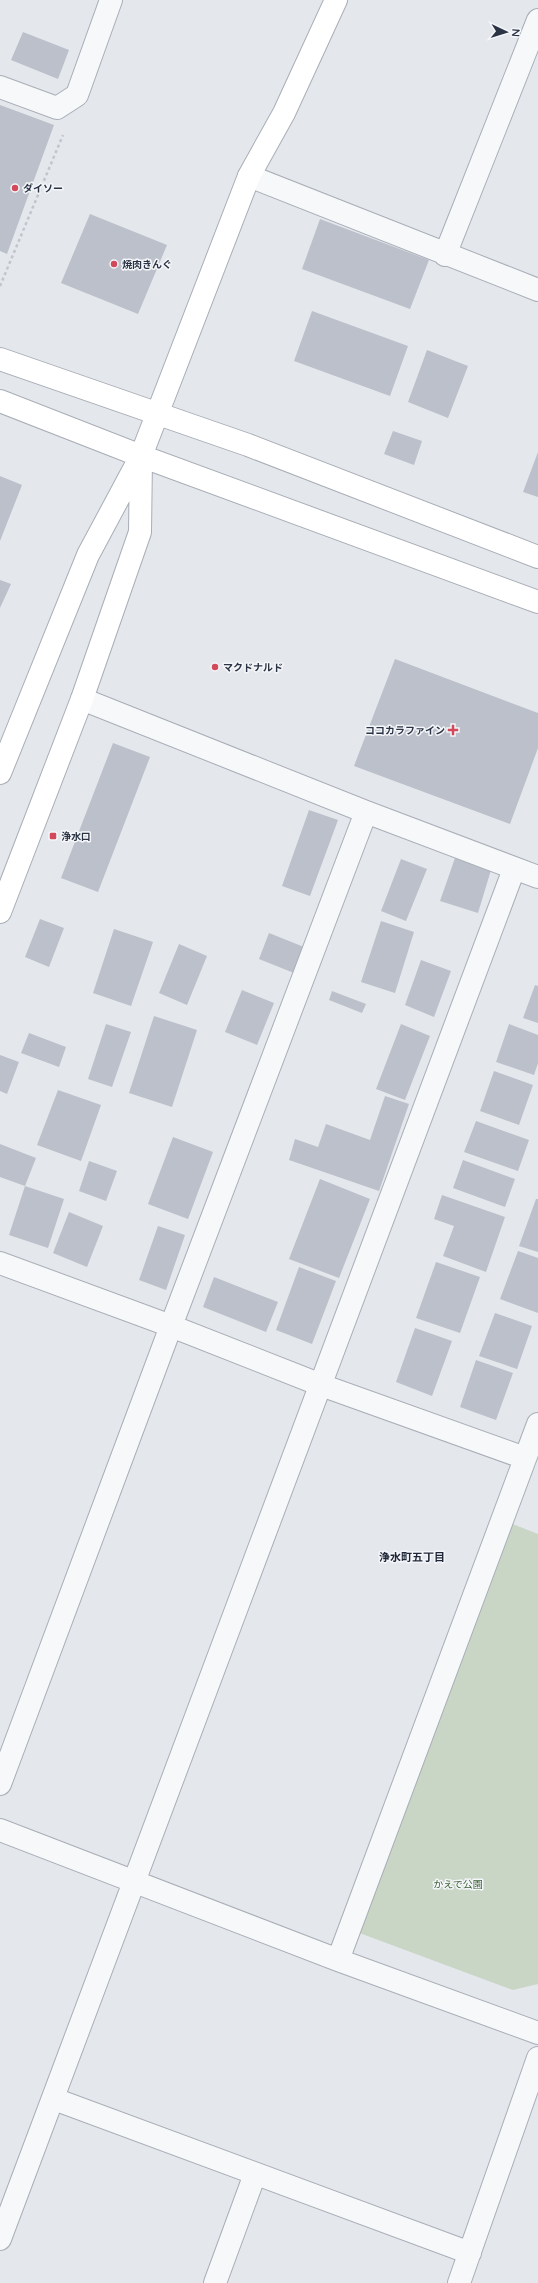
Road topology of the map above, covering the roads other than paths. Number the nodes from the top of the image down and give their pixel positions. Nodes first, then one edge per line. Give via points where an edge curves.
1 (111, 0) edge
2 (336, 0) edge
3 (538, 20) edge
4 (0, 87) edge
5 (249, 176) junction
6 (445, 254) junction
7 (538, 290) edge
8 (0, 359) edge
9 (0, 401) edge
10 (157, 413) junction
11 (141, 456) junction
12 (538, 557) edge
13 (538, 602) edge
14 (82, 699) junction
15 (0, 773) edge
16 (366, 812) junction
17 (514, 869) junction
18 (538, 877) edge
19 (0, 912) edge
20 (0, 1263) edge
21 (170, 1326) junction
22 (321, 1385) junction
23 (538, 1424) edge
24 (526, 1458) junction
25 (0, 1784) edge
26 (0, 1830) edge
27 (134, 1880) junction
28 (338, 1960) junction
29 (538, 2033) edge
30 (538, 2058) edge
31 (54, 2099) junction
32 (256, 2174) junction
33 (0, 2240) edge
34 (470, 2253) junction
35 (215, 2283) edge
36 (459, 2283) edge

1 - 4 street via 77,95 57,108
2 - 5 street via 284,112
3 - 6 street
5 - 6 street
5 - 10 street
6 - 7 street
8 - 10 street
9 - 11 street
10 - 11 street
10 - 12 street via 248,445
11 - 13 street
11 - 14 street via 140,532
11 - 15 street via 88,556
14 - 16 street
14 - 19 street
16 - 17 street
16 - 21 street
17 - 18 street
17 - 22 street
20 - 21 street
21 - 22 street
21 - 25 street
22 - 24 street
22 - 27 street
23 - 24 street
24 - 28 street
26 - 27 street
27 - 28 street
27 - 31 street
28 - 29 street
30 - 34 street
31 - 32 street
31 - 33 street
32 - 34 street
32 - 35 street
34 - 36 street

